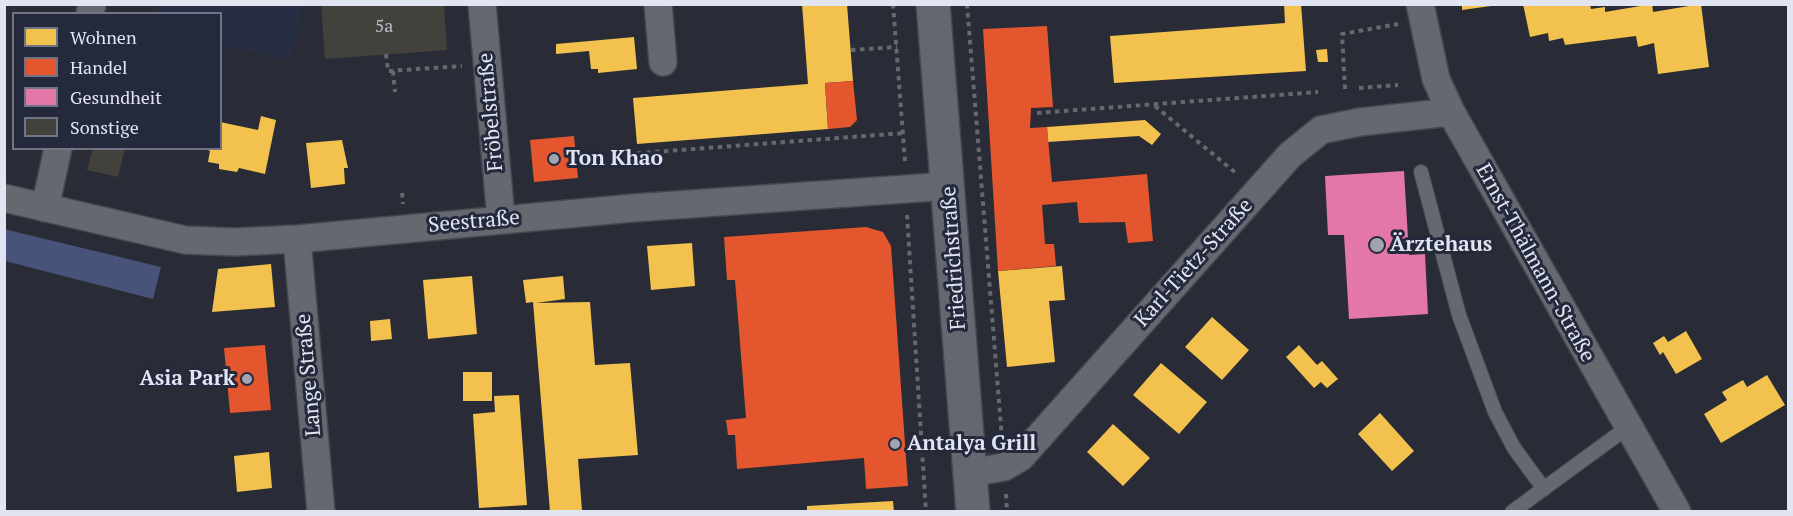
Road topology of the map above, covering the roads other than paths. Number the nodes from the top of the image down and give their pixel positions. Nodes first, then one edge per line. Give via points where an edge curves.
1 (482, 4) edge
2 (658, 4) edge
3 (933, 4) edge
4 (1422, 13) edge
5 (663, 62) dead end
6 (1451, 112) junction
7 (58, 150) edge
8 (1421, 172) dead end
9 (949, 186) junction
10 (4, 198) edge
11 (45, 208) junction
12 (501, 219) junction
13 (297, 239) junction
14 (1628, 427) junction
15 (970, 473) junction
16 (1544, 489) junction
17 (321, 512) edge
18 (973, 512) edge
19 (1512, 512) edge
20 (1677, 512) edge

1 - 12 street, Fröbelstraße
2 - 5 street
3 - 9 main road, Friedrichstraße
4 - 6 street, Ernst-Thälmann-Straße via 1436,79
6 - 14 street, Ernst-Thälmann-Straße
6 - 15 street, Karl-Tietz-Straße via 1360,122 1321,130 1313,136 1290,155 1021,457 1004,467
7 - 11 street
8 - 16 lane via 1459,315 1495,412 1514,448
9 - 12 street, Seestraße
9 - 15 main road, Friedrichstraße
10 - 11 street, Seestraße
11 - 13 street, Seestraße via 185,240
12 - 13 street, Seestraße
13 - 17 street, Lange Straße
14 - 16 lane
14 - 20 street, Ernst-Thälmann-Straße
15 - 18 main road, Friedrichstraße
16 - 19 lane

